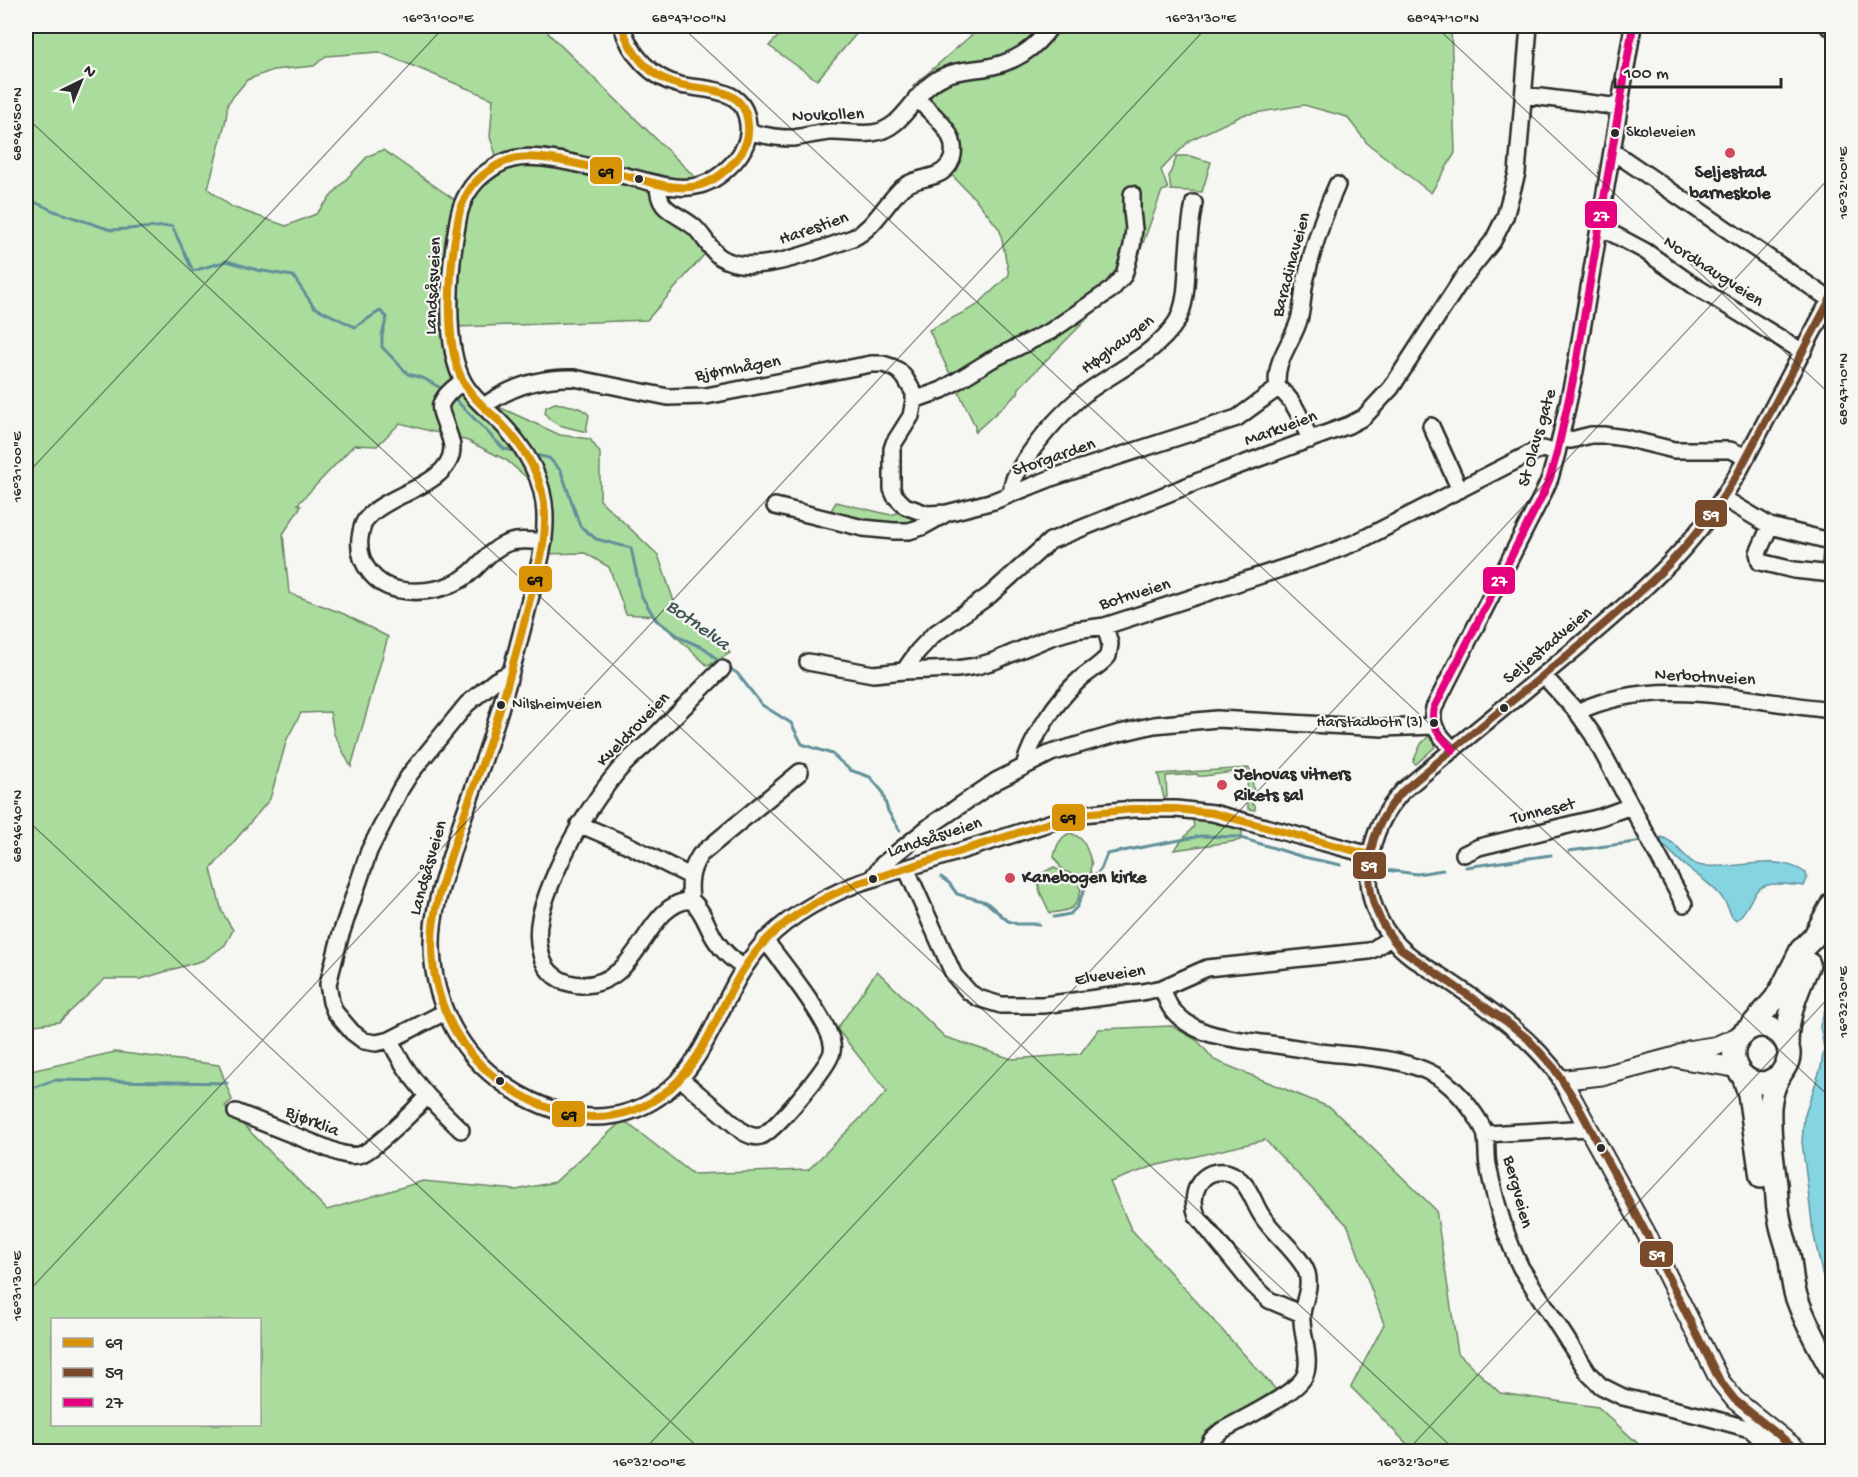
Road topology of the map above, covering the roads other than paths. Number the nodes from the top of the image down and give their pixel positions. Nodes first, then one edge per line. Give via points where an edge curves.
1 (622, 26) edge
2 (1051, 26) edge
3 (1529, 26) edge
4 (1633, 26) edge
5 (1828, 26) edge
6 (1833, 28) edge
7 (1524, 95) junction
8 (916, 98) junction
9 (1620, 107) junction
10 (748, 132) junction
11 (1612, 151) junction
12 (658, 184) junction
13 (1337, 185) dead end
14 (1132, 194) dead end
15 (1194, 203) dead end
16 (1600, 227) junction
17 (1832, 299) edge
18 (1803, 352) junction
19 (463, 381) junction
20 (1278, 388) junction
21 (914, 400) junction
22 (484, 406) junction
23 (1431, 426) dead end
24 (1310, 440) junction
25 (1559, 446) junction
26 (1747, 457) junction
27 (1460, 489) junction
28 (1012, 493) junction
29 (1723, 498) junction
30 (775, 506) dead end
31 (947, 513) junction
32 (1770, 526) junction
33 (544, 542) junction
34 (1832, 575) edge
35 (1106, 626) junction
36 (808, 662) dead end
37 (722, 669) dead end
38 (904, 671) junction
39 (511, 672) junction
40 (1544, 676) junction
41 (1833, 710) edge
42 (1577, 712) junction
43 (1433, 726) junction
44 (1453, 750) junction
45 (1024, 765) junction
46 (800, 771) dead end
47 (1631, 806) junction
48 (579, 824) junction
49 (1464, 854) dead end
50 (1370, 855) junction
51 (906, 868) junction
52 (690, 876) junction
53 (872, 879) junction
54 (691, 900) junction
55 (1684, 904) dead end
56 (1833, 904) edge
57 (1390, 937) junction
58 (1814, 937) junction
59 (765, 940) junction
60 (744, 968) junction
61 (1162, 988) junction
62 (445, 1012) junction
63 (1744, 1033) junction
64 (383, 1042) junction
65 (1787, 1043) junction
66 (1674, 1057) junction
67 (1739, 1072) junction
68 (1606, 1075) junction
69 (1780, 1076) junction
70 (681, 1079) junction
71 (1562, 1080) junction
72 (426, 1097) junction
73 (1576, 1102) junction
74 (236, 1112) dead end
75 (1589, 1128) junction
76 (461, 1130) dead end
77 (1485, 1134) junction
78 (1791, 1278) junction
79 (1302, 1314) junction
80 (1833, 1370) edge
81 (1204, 1452) edge
82 (1775, 1452) edge
83 (1800, 1452) edge

1 - 10 street via 634,55 656,75 679,84 726,92 734,98 745,113
2 - 8 street, Novkollen via 1029,51 1013,60 946,75
3 - 7 street, Markveien
4 - 9 street, St Olavs gate
5 - 6 street
7 - 9 street
7 - 24 street, Markveien via 1517,173 1505,218 1493,241 1371,410 1357,422
8 - 10 street, Novkollen via 897,122 875,134 829,132 792,138
8 - 12 street, Harestien via 950,134 954,150 949,165 938,174 904,186 871,225 853,238 778,262 737,264 723,259 696,228 661,205
9 - 11 street, St Olavs gate
10 - 12 street, Landsåsveien via 740,154 716,178 687,188
11 - 16 street, St Olavs gate
11 - 17 street
12 - 19 street, Landsåsveien via 526,157 502,163 482,176 467,194 460,211 451,284 451,341
13 - 20 street, Baradinaveien via 1305,283 1298,324 1278,365
14 - 21 street via 1132,246 1124,275 1112,289 1052,332 991,360 942,390
15 - 28 street, Høghaugen via 1184,299 1176,323 1151,348 1086,394 1055,422 1015,477
16 - 18 street, Nordhaugveien via 1646,251 1693,285
16 - 25 street, St Olavs gate
17 - 18 street, Seljestadveien
18 - 26 street, Seljestadveien
19 - 22 street, Landsåsveien
19 - 33 street via 446,396 441,408 452,443 449,459 432,478 368,517 359,544 365,566 382,584 416,591 459,580 507,543
20 - 24 street via 1295,407
20 - 28 street, Storgarden via 1237,418
21 - 22 street, Bjørnhågen via 914,393 899,371 871,364 689,397 668,397 558,378 524,384
21 - 31 street via 912,416 892,449 892,489 905,506 927,514
22 - 33 street, Landsåsveien via 533,465 545,505
23 - 27 street
24 - 38 street, Markveien via 1050,541 990,595 933,635
25 - 26 street, Botnveien via 1591,435 1636,440 1674,450 1730,450
25 - 27 street, Botnveien via 1539,450
25 - 43 street, St Olavs gate via 1543,494 1434,708
26 - 29 street, Seljestadveien
27 - 35 street, Botnveien via 1373,535 1323,555
28 - 31 street, Storgarden
29 - 32 street
29 - 40 street, Seljestadveien via 1694,538 1657,577
30 - 31 street, Storgarden via 850,525 894,531 922,527
32 - 34 street via 1830,541
32 - 34 street via 1758,553 1760,562
33 - 39 street, Landsåsveien
35 - 38 street, Botnveien via 1051,637 977,666
35 - 45 street via 1108,656 1065,696 1044,724
36 - 38 street, Botnveien via 864,674
37 - 48 street, Kveldroveien via 620,770
39 - 62 street, Landsåsveien via 437,903 432,930 433,963
39 - 64 street via 467,704 410,774 369,851 354,893 328,984 329,994 335,1012 347,1027 364,1041
40 - 42 street
40 - 44 street, Seljestadveien
41 - 42 street, Nerbotnveien via 1745,698 1666,693 1622,697
42 - 47 street
43 - 44 street
43 - 45 street via 1383,728 1191,721 1126,731 1063,748
44 - 50 street, Seljestadveien via 1394,800 1378,826
45 - 53 street via 944,815 883,864
46 - 52 street via 706,849
47 - 49 street, Tunneset
47 - 55 street
48 - 52 street
48 - 54 street, Kveldroveien via 539,917 541,957 558,979 578,985 615,975 666,911
50 - 51 street, Landsåsveien via 1213,813 1133,808 1082,814
50 - 57 street, Seljestadveien via 1371,896
51 - 53 street, Landsåsveien
51 - 61 street, Elveveien via 954,975 978,998 1000,1005 1033,1006
52 - 54 street
53 - 59 street, Landsåsveien via 822,900
54 - 60 street via 728,958
56 - 58 highway
57 - 61 street, Elveveien via 1369,951 1207,968
57 - 71 street via 1528,1039
58 - 63 highway via 1800,950 1767,1010
58 - 65 highway via 1813,956 1791,1008
59 - 60 street, Landsåsveien
59 - 70 street via 830,1035 831,1057 773,1127 756,1137 743,1132
60 - 70 street, Landsåsveien via 702,1050
61 - 77 street, Bergveien via 1179,1017 1217,1036 1427,1070 1452,1087
62 - 64 street
62 - 70 street, Landsåsveien via 468,1052 503,1085 527,1099 572,1114 623,1114 653,1101
63 - 65 highway via 1762,1026 1771,1028
63 - 66 main road via 1716,1046
63 - 67 highway via 1733,1048
64 - 72 street
65 - 69 highway via 1789,1057
66 - 67 main road via 1714,1063
66 - 68 main road
67 - 69 highway via 1760,1083
67 - 78 highway via 1749,1094 1773,1230 1782,1263
68 - 71 main road
68 - 73 main road
69 - 78 highway via 1772,1094 1770,1124 1779,1218
71 - 73 main road
72 - 74 street, Bjørklia via 374,1146 353,1156
72 - 76 street
73 - 75 main road
75 - 77 street
75 - 83 main road via 1720,1381 1735,1400
77 - 82 street, Bergveien via 1498,1212 1513,1253 1589,1374 1601,1386 1623,1397 1750,1430
78 - 80 highway via 1805,1319
79 - 79 street via 1309,1284 1297,1257 1262,1216 1237,1177 1226,1172 1208,1176 1194,1194 1197,1216 1269,1300
79 - 81 street via 1306,1375 1271,1404 1221,1431

